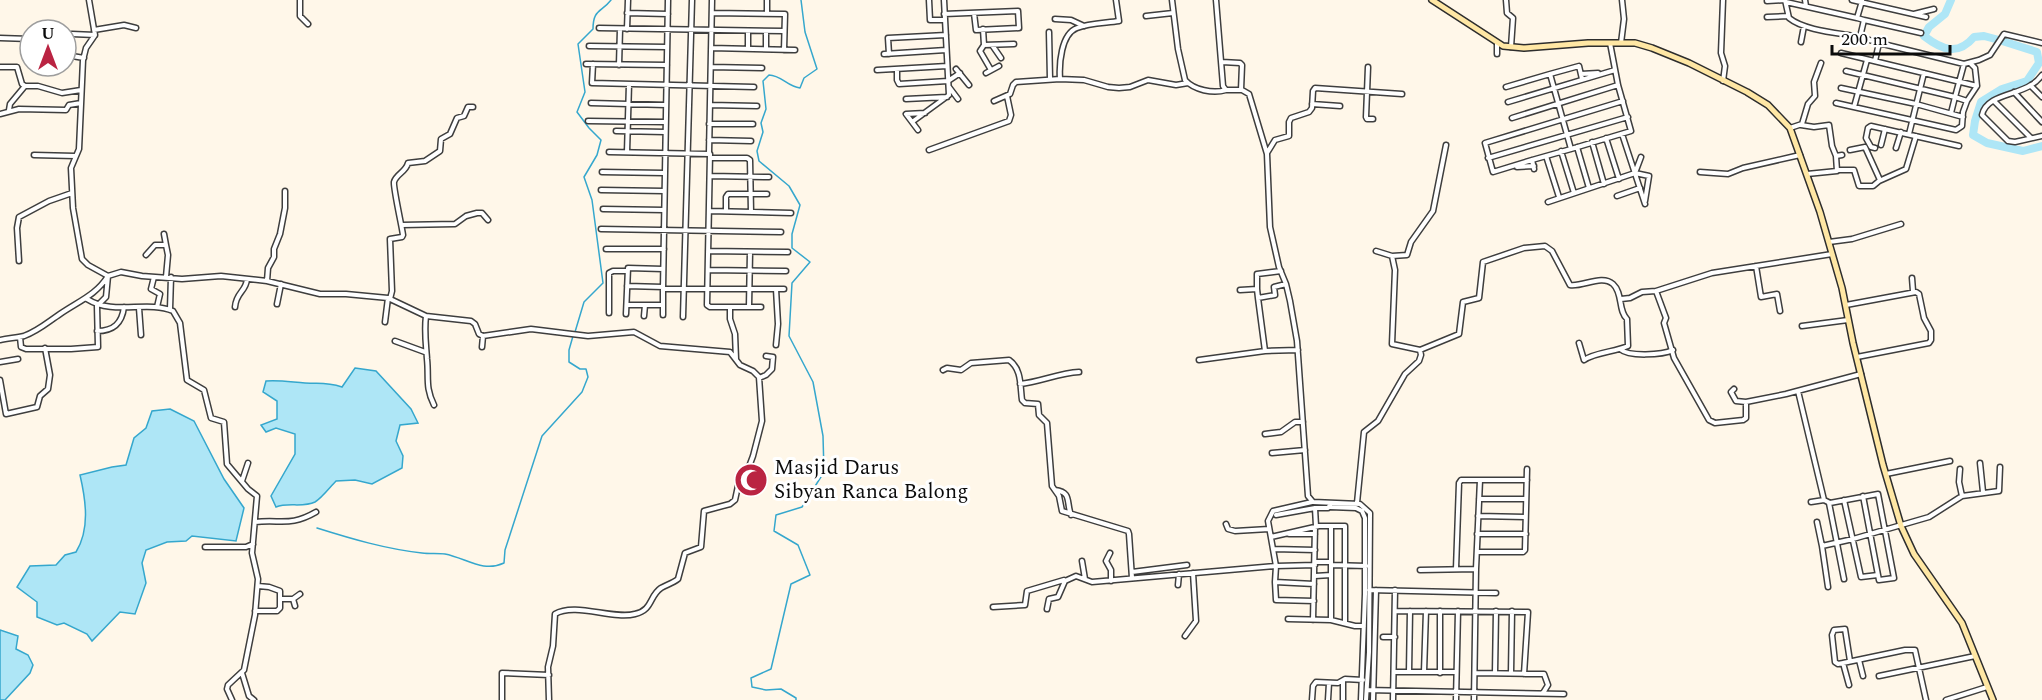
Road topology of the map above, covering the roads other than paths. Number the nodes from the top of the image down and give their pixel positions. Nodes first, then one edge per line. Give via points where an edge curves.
1 (89, 0) edge
2 (300, 0) edge
3 (628, 0) edge
4 (668, 0) edge
5 (692, 0) edge
6 (712, 0) edge
7 (767, 0) edge
8 (929, 0) edge
9 (944, 0) edge
10 (1116, 0) edge
11 (1172, 0) edge
12 (1216, 0) edge
13 (1432, 0) edge
14 (1506, 0) edge
15 (1622, 0) edge
16 (1723, 0) edge
17 (1805, 0) edge
18 (1852, 0) edge
19 (1767, 1) edge
20 (1785, 1) edge
21 (1862, 1) edge
22 (1806, 6) junction
23 (1934, 9) dead end
24 (627, 13) junction
25 (712, 13) junction
26 (974, 13) junction
27 (1173, 13) junction
28 (668, 14) junction
29 (767, 14) junction
30 (945, 14) junction
31 (1911, 15) junction
32 (1146, 16) dead end
33 (1788, 16) junction
34 (1767, 17) dead end
35 (1926, 17) dead end
36 (1857, 18) junction
37 (1054, 19) dead end
38 (945, 20) junction
39 (1864, 20) junction
40 (308, 24) dead end
41 (1085, 26) junction
42 (1804, 26) junction
43 (136, 28) dead end
44 (599, 28) dead end
45 (620, 28) junction
46 (627, 29) junction
47 (668, 29) junction
48 (983, 29) junction
49 (691, 30) junction
50 (712, 30) junction
51 (748, 31) junction
52 (766, 31) junction
53 (784, 31) junction
54 (94, 32) junction
55 (1049, 32) dead end
56 (78, 33) edge
57 (1921, 33) dead end
58 (946, 35) junction
59 (1860, 37) junction
60 (0, 38) edge
61 (18, 39) edge
62 (1801, 42) dead end
63 (1497, 43) junction
64 (1610, 43) junction
65 (1621, 43) junction
66 (1879, 43) junction
67 (2042, 43) edge
68 (1014, 44) dead end
69 (984, 45) junction
70 (992, 45) junction
71 (589, 46) dead end
72 (619, 47) junction
73 (667, 47) junction
74 (1511, 47) junction
75 (711, 48) junction
76 (748, 49) junction
77 (766, 49) junction
78 (784, 50) junction
79 (795, 50) dead end
80 (946, 50) junction
81 (1841, 53) dead end
82 (1497, 54) dead end
83 (78, 57) edge
84 (84, 58) junction
85 (1001, 58) dead end
86 (1867, 60) junction
87 (1875, 61) junction
88 (1222, 62) junction
89 (1821, 63) dead end
90 (1970, 63) junction
91 (586, 64) dead end
92 (593, 64) junction
93 (619, 64) junction
94 (1964, 64) junction
95 (667, 65) junction
96 (947, 66) junction
97 (999, 66) dead end
98 (0, 67) edge
99 (711, 67) junction
100 (1368, 67) dead end
101 (762, 68) dead end
102 (897, 69) junction
103 (956, 69) dead end
104 (1615, 69) junction
105 (877, 70) dead end
106 (1846, 72) dead end
107 (960, 73) junction
108 (1603, 73) junction
109 (1924, 73) junction
110 (1550, 74) junction
111 (1581, 74) junction
112 (1863, 75) junction
113 (2042, 75) edge
114 (1050, 79) junction
115 (1060, 79) junction
116 (1582, 80) junction
117 (1723, 81) junction
118 (1959, 81) junction
119 (1188, 83) junction
120 (629, 84) junction
121 (948, 84) junction
122 (666, 85) junction
123 (689, 85) junction
124 (1618, 85) junction
125 (25, 86) junction
126 (710, 86) junction
127 (969, 86) dead end
128 (1977, 86) junction
129 (2031, 86) junction
130 (754, 87) dead end
131 (1506, 87) dead end
132 (1554, 88) junction
133 (1841, 88) dead end
134 (1920, 88) junction
135 (81, 90) junction
136 (1226, 90) junction
137 (1241, 90) junction
138 (1368, 91) junction
139 (1858, 92) junction
140 (2014, 92) junction
141 (1402, 94) dead end
142 (1007, 96) junction
143 (947, 97) junction
144 (1955, 97) junction
145 (2042, 97) edge
146 (930, 98) junction
147 (906, 99) dead end
148 (958, 99) dead end
149 (994, 101) dead end
150 (1623, 101) junction
151 (1967, 101) junction
152 (1994, 101) junction
153 (1509, 102) dead end
154 (81, 103) junction
155 (591, 103) dead end
156 (1558, 103) junction
157 (1836, 103) dead end
158 (628, 104) junction
159 (1312, 104) junction
160 (1916, 104) junction
161 (666, 105) junction
162 (710, 105) junction
163 (757, 106) dead end
164 (1340, 106) dead end
165 (473, 107) dead end
166 (1854, 107) junction
167 (930, 109) junction
168 (9, 110) junction
169 (925, 113) junction
170 (1951, 113) junction
171 (0, 114) edge
172 (1628, 117) junction
173 (1963, 117) junction
174 (1512, 118) dead end
175 (1563, 118) junction
176 (1373, 119) dead end
177 (1913, 120) junction
178 (588, 121) dead end
179 (628, 122) junction
180 (665, 122) junction
181 (912, 122) junction
182 (2042, 122) edge
183 (710, 124) junction
184 (753, 124) dead end
185 (1801, 125) junction
186 (1790, 128) junction
187 (1885, 129) junction
188 (918, 130) dead end
189 (1631, 131) junction
190 (616, 132) dead end
191 (628, 132) junction
192 (665, 132) junction
193 (1901, 132) junction
194 (1622, 134) junction
195 (1910, 134) junction
196 (1567, 135) junction
197 (1916, 136) junction
198 (2042, 136) edge
199 (1606, 138) junction
200 (2031, 138) junction
201 (709, 140) junction
202 (752, 141) dead end
203 (1592, 142) junction
204 (1446, 145) dead end
205 (1881, 145) dead end
206 (1627, 146) junction
207 (1959, 146) dead end
208 (1577, 147) junction
209 (1875, 148) dead end
210 (1896, 148) dead end
211 (1571, 149) junction
212 (928, 150) dead end
213 (1850, 150) dead end
214 (1561, 151) junction
215 (609, 152) dead end
216 (627, 152) junction
217 (686, 152) junction
218 (664, 153) junction
219 (1267, 154) junction
220 (34, 155) dead end
221 (1842, 155) dead end
222 (76, 156) junction
223 (709, 156) junction
224 (1546, 156) junction
225 (1800, 156) junction
226 (1836, 156) junction
227 (1488, 158) junction
228 (1641, 158) dead end
229 (1532, 160) junction
230 (1511, 167) junction
231 (1837, 170) junction
232 (602, 172) dead end
233 (1700, 172) dead end
234 (664, 173) junction
235 (1635, 173) junction
236 (1807, 174) junction
237 (710, 176) junction
238 (751, 176) junction
239 (770, 177) dead end
240 (1619, 179) junction
241 (1880, 180) junction
242 (1604, 184) junction
243 (1589, 188) junction
244 (1640, 188) junction
245 (601, 190) dead end
246 (285, 191) dead end
247 (664, 191) junction
248 (72, 193) junction
249 (751, 194) junction
250 (767, 194) dead end
251 (1574, 194) junction
252 (1617, 196) dead end
253 (1559, 197) junction
254 (1548, 202) dead end
255 (603, 209) dead end
256 (664, 210) junction
257 (709, 211) junction
258 (726, 211) junction
259 (751, 212) junction
260 (791, 213) dead end
261 (488, 220) dead end
262 (1901, 224) dead end
263 (402, 225) junction
264 (601, 229) dead end
265 (664, 230) junction
266 (686, 230) junction
267 (709, 230) junction
268 (781, 232) dead end
269 (164, 234) dead end
270 (1829, 242) junction
271 (166, 245) junction
272 (606, 249) dead end
273 (663, 249) junction
274 (708, 251) junction
275 (1377, 251) dead end
276 (750, 252) junction
277 (788, 252) dead end
278 (1832, 254) junction
279 (146, 255) dead end
280 (1392, 256) junction
281 (19, 261) dead end
282 (1756, 266) junction
283 (663, 268) junction
284 (708, 270) junction
285 (750, 270) junction
286 (627, 271) junction
287 (786, 271) dead end
288 (1281, 271) junction
289 (108, 276) junction
290 (154, 277) junction
291 (169, 277) junction
292 (1911, 278) dead end
293 (248, 279) junction
294 (267, 280) junction
295 (281, 284) junction
296 (1286, 284) junction
297 (627, 286) junction
298 (663, 288) junction
299 (708, 288) junction
300 (684, 289) junction
301 (750, 289) junction
302 (776, 289) junction
303 (784, 289) dead end
304 (1257, 289) junction
305 (1240, 290) dead end
306 (1656, 291) junction
307 (1913, 291) junction
308 (389, 298) junction
309 (1258, 298) junction
310 (87, 299) junction
311 (1621, 299) junction
312 (277, 304) dead end
313 (627, 305) junction
314 (645, 305) junction
315 (663, 305) junction
316 (1846, 305) junction
317 (97, 306) junction
318 (124, 307) junction
319 (157, 307) junction
320 (236, 307) dead end
321 (730, 307) junction
322 (749, 307) junction
323 (761, 307) dead end
324 (139, 308) junction
325 (170, 309) junction
326 (1780, 311) dead end
327 (609, 313) dead end
328 (626, 314) dead end
329 (663, 315) dead end
330 (426, 316) junction
331 (644, 316) dead end
332 (683, 317) dead end
333 (1848, 320) junction
334 (385, 322) dead end
335 (1802, 326) dead end
336 (98, 332) junction
337 (141, 335) dead end
338 (483, 336) junction
339 (20, 337) junction
340 (0, 340) edge
341 (396, 341) dead end
342 (1579, 343) dead end
343 (776, 345) dead end
344 (482, 347) dead end
345 (45, 348) junction
346 (1620, 349) junction
347 (1298, 350) junction
348 (1420, 350) junction
349 (1672, 350) junction
350 (1265, 351) junction
351 (425, 352) junction
352 (766, 356) dead end
353 (1857, 357) junction
354 (18, 359) dead end
355 (736, 360) junction
356 (1199, 360) dead end
357 (0, 362) edge
358 (943, 370) dead end
359 (1079, 372) dead end
360 (1861, 373) junction
361 (759, 378) junction
362 (0, 380) edge
363 (1020, 384) junction
364 (1734, 389) dead end
365 (1798, 391) junction
366 (1, 399) edge
367 (1746, 402) junction
368 (434, 405) dead end
369 (6, 414) junction
370 (0, 420) edge
371 (1304, 423) junction
372 (1265, 434) dead end
373 (1305, 450) junction
374 (1272, 453) dead end
375 (1950, 461) dead end
376 (248, 463) dead end
377 (1980, 463) dead end
378 (2000, 468) dead end
379 (1527, 469) dead end
380 (1960, 469) dead end
381 (1886, 474) junction
382 (1480, 480) junction
383 (1527, 480) junction
384 (242, 482) junction
385 (743, 482) junction
386 (762, 483) dead end
387 (1055, 490) junction
388 (1983, 492) junction
389 (1962, 495) junction
390 (1863, 496) junction
391 (1479, 499) junction
392 (1526, 499) junction
393 (1844, 500) junction
394 (1827, 501) junction
395 (1313, 502) junction
396 (1811, 502) dead end
397 (1357, 503) junction
398 (1330, 505) junction
399 (1315, 508) junction
400 (316, 512) dead end
401 (1071, 515) junction
402 (1276, 515) dead end
403 (1478, 516) junction
404 (1526, 517) junction
405 (255, 522) junction
406 (1817, 522) dead end
407 (1226, 524) dead end
408 (1331, 526) junction
409 (1901, 526) junction
410 (1315, 527) junction
411 (1269, 529) junction
412 (1886, 530) junction
413 (1288, 534) junction
414 (1315, 534) junction
415 (1477, 534) junction
416 (1526, 534) junction
417 (1870, 534) junction
418 (1271, 537) junction
419 (1853, 539) junction
420 (1837, 543) junction
421 (253, 544) junction
422 (1821, 546) junction
423 (205, 547) dead end
424 (1273, 549) junction
425 (1315, 550) junction
426 (1477, 552) junction
427 (1110, 553) dead end
428 (1082, 561) dead end
429 (1315, 563) junction
430 (1331, 563) junction
431 (1187, 565) dead end
432 (1276, 566) junction
433 (1346, 566) junction
434 (1367, 566) junction
435 (1456, 569) junction
436 (1476, 569) junction
437 (1420, 570) dead end
438 (1132, 573) junction
439 (1193, 573) junction
440 (1179, 574) junction
441 (1331, 575) junction
442 (1878, 575) junction
443 (1315, 576) junction
444 (1132, 578) junction
445 (1068, 579) junction
446 (1085, 579) junction
447 (1844, 579) dead end
448 (1110, 581) junction
449 (1275, 582) junction
450 (1314, 584) junction
451 (1178, 585) dead end
452 (258, 586) junction
453 (1827, 587) dead end
454 (1376, 590) junction
455 (1395, 590) junction
456 (1476, 591) junction
457 (1368, 593) junction
458 (1496, 593) dead end
459 (300, 594) dead end
460 (280, 599) junction
461 (293, 599) junction
462 (1314, 601) junction
463 (295, 606) dead end
464 (993, 607) dead end
465 (1047, 609) dead end
466 (255, 611) junction
467 (1395, 611) junction
468 (1410, 611) junction
469 (1426, 611) junction
470 (1440, 611) junction
471 (1458, 611) junction
472 (1476, 611) junction
473 (1497, 611) junction
474 (1512, 611) junction
475 (1288, 619) dead end
476 (1313, 620) junction
477 (1330, 620) junction
478 (1345, 623) junction
479 (1367, 628) junction
480 (1375, 631) junction
481 (1185, 636) dead end
482 (1383, 637) dead end
483 (1395, 637) junction
484 (1976, 656) junction
485 (1859, 660) junction
486 (1850, 661) junction
487 (1843, 663) junction
488 (1920, 666) junction
489 (1394, 672) junction
490 (1409, 672) junction
491 (1424, 672) junction
492 (1456, 672) junction
493 (242, 673) junction
494 (1440, 673) junction
495 (1475, 673) junction
496 (1495, 673) junction
497 (1511, 674) junction
498 (1524, 674) junction
499 (549, 675) junction
500 (1863, 676) dead end
501 (1879, 676) dead end
502 (1343, 680) junction
503 (1364, 680) junction
504 (1329, 682) junction
505 (1849, 685) dead end
506 (1987, 687) junction
507 (1373, 690) junction
508 (1393, 690) junction
509 (1456, 692) junction
510 (1474, 692) junction
511 (1542, 694) junction
512 (1564, 694) dead end
513 (1367, 695) edge
514 (1361, 698) edge
515 (232, 700) edge
516 (254, 700) edge
517 (502, 700) edge
518 (549, 700) edge
519 (1312, 700) edge
520 (1328, 700) edge
521 (1343, 700) edge
522 (1373, 700) edge
523 (1393, 700) edge
524 (1456, 700) edge
525 (1474, 700) edge
526 (1926, 700) edge
527 (1946, 700) edge
528 (1993, 700) edge

1 - 54 street
2 - 40 street via 300,16
3 - 24 street
4 - 28 street
5 - 49 street
6 - 25 street
7 - 29 street
8 - 38 street via 930,20
9 - 30 street
10 - 41 street via 1119,21
11 - 27 street
12 - 88 street
13 - 63 street
14 - 74 street via 1507,13 1513,18
15 - 65 street
16 - 117 street
17 - 22 street
18 - 21 street
19 - 20 street
20 - 22 street
20 - 33 street
21 - 31 street
21 - 36 street
22 - 36 street
23 - 31 street
24 - 28 street
24 - 46 street
25 - 29 street
25 - 50 street
26 - 30 street
26 - 48 street via 976,30
26 - 48 street via 1018,11 1019,28
27 - 32 street
27 - 119 street
28 - 47 street
29 - 53 street via 785,14
30 - 38 street
31 - 35 street
33 - 34 street
33 - 42 street
36 - 39 street
37 - 41 street
38 - 58 street
39 - 57 street
39 - 59 street
41 - 115 street via 1068,35 1060,58
42 - 59 street
42 - 62 street
43 - 54 street via 124,25
44 - 45 street
45 - 46 street
45 - 72 street
46 - 47 street
47 - 49 street
47 - 73 street
48 - 69 street
49 - 50 street
49 - 123 street
50 - 51 street
50 - 75 street
51 - 52 street
51 - 76 street
52 - 53 street
52 - 77 street
53 - 78 street
54 - 56 street
54 - 84 street
55 - 114 street
58 - 80 street
58 - 80 street via 888,38 886,54
59 - 66 street
60 - 61 street
63 - 74 street
63 - 82 street
64 - 65 street
64 - 74 street
64 - 104 street
65 - 117 street via 1652,48
66 - 87 street
66 - 94 street
67 - 90 street via 2007,34 2000,37 1985,58
68 - 70 street
69 - 70 street
69 - 97 street via 980,51 988,72
70 - 85 street
71 - 72 street
72 - 73 street
72 - 93 street
73 - 95 street
75 - 76 street
75 - 99 street
76 - 77 street
77 - 78 street
78 - 79 street
80 - 96 street
81 - 86 street
83 - 84 street
84 - 135 street
86 - 87 street
86 - 112 street
87 - 109 street
88 - 136 street
88 - 137 street via 1242,64
89 - 185 street via 1814,82 1814,98
90 - 94 street
90 - 128 street via 1975,68
91 - 92 street
92 - 93 street
92 - 120 street via 592,83
93 - 95 street
94 - 118 street
95 - 122 street
96 - 102 street
96 - 121 street
98 - 125 street via 17,67
99 - 101 street
99 - 126 street
100 - 138 street
102 - 105 street
102 - 121 street via 899,84
103 - 107 street
104 - 108 street
104 - 124 street
106 - 112 street
107 - 121 street
107 - 127 street
108 - 111 street
108 - 116 street
109 - 118 street
109 - 134 street
110 - 111 street via 1579,66
110 - 131 street
110 - 132 street
111 - 116 street
112 - 134 street
112 - 139 street
113 - 129 street
114 - 115 street
114 - 142 street via 1016,82
115 - 119 street via 1119,88 1148,80
116 - 132 street
117 - 186 street via 1768,105
118 - 128 street
118 - 144 street
119 - 136 street via 1209,91
120 - 122 street
120 - 158 street
121 - 143 street
121 - 148 street
122 - 123 street
122 - 161 street
123 - 126 street
123 - 217 street
124 - 150 street
124 - 156 street
125 - 135 street via 62,93
125 - 168 street
126 - 130 street
126 - 162 street
128 - 151 street
129 - 140 street
129 - 145 street
132 - 153 street
132 - 156 street
133 - 139 street
134 - 144 street
134 - 160 street
135 - 154 street
136 - 137 street
137 - 219 street via 1249,94
138 - 141 street
138 - 159 street via 1317,88
138 - 176 street via 1366,118
139 - 160 street
139 - 166 street
140 - 152 street
140 - 182 street
142 - 149 street
142 - 212 street via 1009,121
143 - 146 street
143 - 167 street
144 - 151 street
144 - 170 street
146 - 147 street
146 - 167 street
150 - 172 street
150 - 175 street
151 - 173 street
152 - 200 street
152 - 200 street via 1984,107 1983,117 2008,141
154 - 168 street via 64,110
154 - 222 street
155 - 158 street
156 - 174 street
156 - 175 street
157 - 166 street
158 - 161 street
158 - 179 street
159 - 164 street
159 - 219 street via 1308,114 1289,120 1289,136 1275,140
160 - 170 street
160 - 177 street
161 - 180 street
162 - 163 street
162 - 183 street
165 - 263 street via 457,118 450,135 441,138 440,151 408,163 396,178 393,188
166 - 177 street
167 - 169 street
168 - 171 street
169 - 181 street
169 - 181 street via 906,114
170 - 173 street
172 - 189 street
172 - 196 street
173 - 177 street via 1959,129
175 - 196 street
175 - 227 street via 1487,142 1484,145
177 - 195 street
178 - 179 street
179 - 180 street
179 - 191 street
180 - 192 street
181 - 188 street
183 - 184 street
183 - 201 street
185 - 186 street
185 - 226 street via 1829,125
186 - 225 street
187 - 193 street
187 - 205 street
187 - 209 street via 1868,128 1866,138
189 - 194 street
189 - 206 street
190 - 191 street
191 - 192 street
191 - 216 street
192 - 218 street
193 - 195 street
193 - 210 street
194 - 199 street
194 - 206 street
195 - 197 street
196 - 211 street
196 - 227 street
197 - 207 street
197 - 241 street via 1906,170
198 - 200 street
199 - 203 street
199 - 240 street
201 - 202 street
201 - 223 street
203 - 208 street
203 - 242 street
204 - 280 street via 1433,211 1411,242 1407,255
206 - 235 street
208 - 211 street
208 - 243 street
211 - 214 street
213 - 241 street via 1865,147
214 - 224 street
214 - 251 street
215 - 216 street
216 - 218 street
217 - 218 street
217 - 223 street
217 - 266 street
218 - 234 street
219 - 288 street via 1270,227
220 - 222 street
221 - 226 street
222 - 248 street via 70,168
223 - 237 street
223 - 238 street via 749,159
224 - 229 street
224 - 253 street
225 - 233 street via 1728,174
225 - 236 street
226 - 231 street
227 - 230 street via 1493,172
228 - 235 street
229 - 230 street
229 - 230 street via 1534,167
231 - 236 street
231 - 241 street via 1854,170 1861,187 1871,187
232 - 234 street
234 - 247 street
235 - 240 street
235 - 244 street
235 - 244 street via 1649,176 1645,204
236 - 270 street
237 - 238 street
237 - 257 street
238 - 239 street
238 - 249 street
240 - 242 street
242 - 243 street
243 - 251 street
244 - 252 street
245 - 247 street
246 - 294 street via 280,234
247 - 256 street
248 - 281 street via 19,217
248 - 289 street via 82,259
249 - 250 street
249 - 258 street via 728,194
249 - 259 street
251 - 253 street
253 - 254 street
255 - 256 street
256 - 265 street
257 - 258 street
257 - 267 street
258 - 259 street
259 - 260 street
261 - 263 street via 477,213 455,224
262 - 270 street
263 - 308 street via 402,237 390,239
264 - 265 street
265 - 266 street
265 - 273 street
266 - 267 street
266 - 300 street
267 - 268 street
267 - 274 street
269 - 271 street
270 - 278 street
271 - 279 street via 155,246
271 - 291 street
272 - 273 street
273 - 283 street
274 - 276 street
274 - 284 street
275 - 280 street
276 - 277 street
276 - 285 street
278 - 282 street
278 - 316 street
280 - 348 street via 1392,344
282 - 306 street via 1712,273
282 - 326 street via 1761,296 1777,294
283 - 286 street
283 - 298 street
284 - 285 street
284 - 299 street
285 - 287 street
285 - 301 street
286 - 297 street
286 - 327 street via 609,273
288 - 296 street
288 - 304 street via 1257,274
289 - 290 street via 121,272
289 - 310 street
289 - 317 street via 106,297
290 - 291 street
290 - 319 street via 152,289 160,294
291 - 293 street
291 - 325 street
292 - 307 street
293 - 294 street
293 - 320 street via 236,297
294 - 295 street
295 - 308 street via 320,294
295 - 312 street
296 - 309 street via 1274,287 1275,295
296 - 347 street
297 - 298 street
297 - 313 street
298 - 300 street
298 - 315 street
299 - 300 street
299 - 301 street
299 - 321 street via 708,306
300 - 332 street
301 - 302 street
301 - 322 street
302 - 303 street
302 - 343 street
304 - 305 street
304 - 309 street
306 - 311 street
306 - 349 street
307 - 316 street
307 - 353 street via 1919,294 1931,331 1930,341
308 - 330 street
308 - 334 street
309 - 350 street
310 - 317 street
310 - 339 street
311 - 346 street via 1629,344
311 - 348 street via 1610,281 1570,285 1552,250 1545,246 1524,248 1483,262 1479,298 1462,303 1459,334
313 - 314 street
313 - 328 street
314 - 315 street
314 - 331 street
315 - 329 street
316 - 333 street
317 - 318 street
317 - 336 street
318 - 324 street
318 - 336 street via 120,322
319 - 324 street
319 - 325 street
321 - 322 street
321 - 355 street
322 - 323 street
324 - 337 street
325 - 384 street via 180,323 187,380 204,390 211,418 224,422 227,464
330 - 338 street via 471,321
330 - 351 street
333 - 335 street
333 - 353 street
336 - 345 street via 98,347
338 - 344 street
338 - 355 street via 531,329 588,336 638,333 656,345 728,351
339 - 340 street
339 - 345 street via 23,348
341 - 351 street
342 - 346 street via 1584,360
345 - 369 street via 50,375 48,391 40,396 37,407
346 - 349 street via 1641,353
347 - 350 street
347 - 371 street
348 - 397 street via 1419,361 1405,374 1378,422 1364,432
349 - 367 street via 1699,405 1712,422 1743,420
350 - 356 street
351 - 368 street via 427,387
352 - 361 street via 773,357 772,369
353 - 360 street
354 - 357 street
355 - 361 street
358 - 363 street via 1009,360 1018,368
359 - 363 street
360 - 365 street
360 - 381 street
361 - 385 street via 762,421
362 - 366 street
363 - 387 street via 1022,400 1038,404 1039,415 1047,423
364 - 367 street via 1731,392 1736,402
365 - 367 street
365 - 394 street
366 - 369 street
369 - 370 street
371 - 372 street via 1295,422 1281,432
371 - 373 street
373 - 374 street
373 - 395 street via 1308,494
375 - 381 street
376 - 384 street
377 - 388 street
378 - 388 street via 2001,490
379 - 383 street
380 - 389 street
381 - 409 street
382 - 383 street
382 - 391 street
382 - 435 street via 1459,483
383 - 392 street
384 - 405 street via 257,496
385 - 386 street via 753,486
385 - 499 street via 733,503 704,511 701,547 685,553 678,579 660,589 648,608 634,615 579,611 555,614
387 - 401 street via 1062,512
387 - 401 street via 1067,495
388 - 389 street
389 - 409 street via 1929,517
390 - 393 street
390 - 412 street via 1878,494
390 - 417 street
391 - 392 street
391 - 403 street
392 - 404 street
393 - 394 street
393 - 419 street
394 - 396 street
394 - 420 street
395 - 398 street
395 - 411 street via 1273,511
397 - 398 street
397 - 434 street via 1370,513
398 - 399 street
398 - 434 street via 1356,508 1364,513
399 - 402 street
399 - 410 street
400 - 405 street via 284,523
401 - 438 street via 1128,531
403 - 404 street
403 - 415 street
404 - 416 street
405 - 421 street
406 - 422 street
407 - 411 street via 1235,531
408 - 410 street
408 - 430 street
408 - 433 street via 1347,528
409 - 412 street
409 - 484 street via 1914,554 1962,622
410 - 413 street
410 - 414 street
411 - 418 street
412 - 417 street
412 - 442 street via 1895,577 1882,581
413 - 414 street
413 - 418 street
414 - 425 street
415 - 416 street
415 - 426 street
416 - 426 street via 1523,552
417 - 419 street
417 - 442 street
418 - 424 street
419 - 420 street
419 - 442 street via 1862,577
420 - 422 street
420 - 447 street
421 - 423 street
421 - 452 street
422 - 453 street
424 - 425 street
424 - 432 street
425 - 429 street
426 - 436 street
427 - 448 street via 1106,561 1111,570
428 - 446 street
429 - 430 street
429 - 432 street
429 - 443 street
430 - 433 street
430 - 441 street
431 - 438 street
432 - 439 street
432 - 449 street
433 - 434 street
433 - 478 street
434 - 457 street
435 - 436 street
435 - 437 street
436 - 456 street
438 - 444 street
439 - 440 street
439 - 481 street via 1196,621
440 - 444 street
440 - 451 street
441 - 443 street
441 - 477 street
443 - 450 street
444 - 448 street
445 - 446 street
445 - 464 street via 1027,591 1025,605
445 - 465 street via 1058,597 1049,599
446 - 448 street
449 - 450 street
449 - 462 street via 1276,600
450 - 462 street
452 - 460 street via 279,590
452 - 466 street
454 - 455 street
454 - 457 street
454 - 480 street
455 - 456 street
455 - 467 street
456 - 458 street
456 - 472 street
457 - 479 street
459 - 461 street
460 - 461 street
460 - 466 street via 277,611
461 - 463 street
462 - 476 street
466 - 493 street
467 - 468 street
467 - 483 street
468 - 469 street
468 - 490 street
469 - 470 street
469 - 491 street
470 - 471 street
470 - 494 street
471 - 472 street
471 - 492 street
472 - 473 street
472 - 495 street
473 - 474 street
473 - 496 street
474 - 497 street
474 - 498 street via 1526,611 1529,615
475 - 476 street
476 - 477 street
477 - 478 street
478 - 479 street
479 - 480 street
479 - 503 street
480 - 507 street
482 - 483 street
483 - 489 street
484 - 488 street
484 - 506 street
485 - 486 street
485 - 488 street via 1912,648
485 - 500 street
486 - 487 street
486 - 487 street via 1845,629 1834,630 1835,662
487 - 505 street
488 - 501 street
488 - 526 street
489 - 490 street
489 - 508 street
490 - 491 street
491 - 494 street
492 - 494 street
492 - 509 street
493 - 515 street via 228,685
493 - 516 street
495 - 496 street
495 - 510 street
496 - 497 street
497 - 498 street
498 - 511 street via 1546,676 1548,685
499 - 517 street via 502,673
499 - 518 street
502 - 503 street
502 - 504 street
502 - 521 street
503 - 513 street
503 - 514 street
504 - 519 street via 1313,684
504 - 520 street
506 - 527 street
506 - 528 street
507 - 508 street
507 - 513 street
507 - 522 street
508 - 509 street
508 - 523 street
509 - 510 street
509 - 524 street
510 - 511 street
510 - 525 street
511 - 512 street
513 - 514 street

